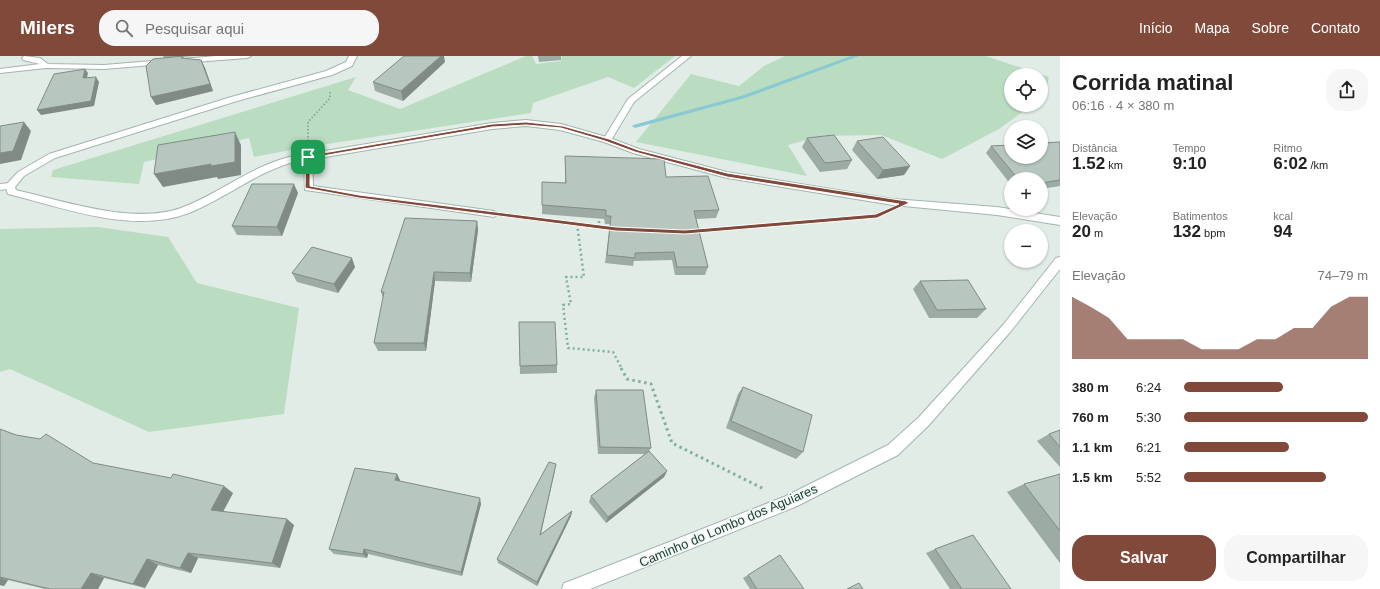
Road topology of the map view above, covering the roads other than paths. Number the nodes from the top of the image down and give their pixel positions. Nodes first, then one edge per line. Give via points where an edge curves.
1 (247, 56) edge
2 (353, 56) edge
3 (687, 56) edge
4 (26, 58) dead end
5 (46, 66) junction
6 (0, 71) edge
7 (607, 140) junction
8 (308, 157) junction
9 (10, 186) junction
10 (0, 187) edge
11 (494, 214) road end
12 (1060, 222) edge
13 (1060, 261) edge
14 (570, 589) edge

1 - 5 street via 104,67
2 - 9 street via 349,64 329,73 234,99 52,156 21,174
3 - 7 lane via 631,101
4 - 5 street via 36,59
5 - 6 street
7 - 8 street via 561,127 526,123 492,126
7 - 12 street via 636,151 727,175 893,202 997,211
8 - 9 street via 264,168 172,215 146,218 120,215 12,192
8 - 11 lane via 308,188
9 - 10 lane
13 - 14 street, Caminho do Lombo dos Aguiares via 1007,328 924,421 893,450 790,502

